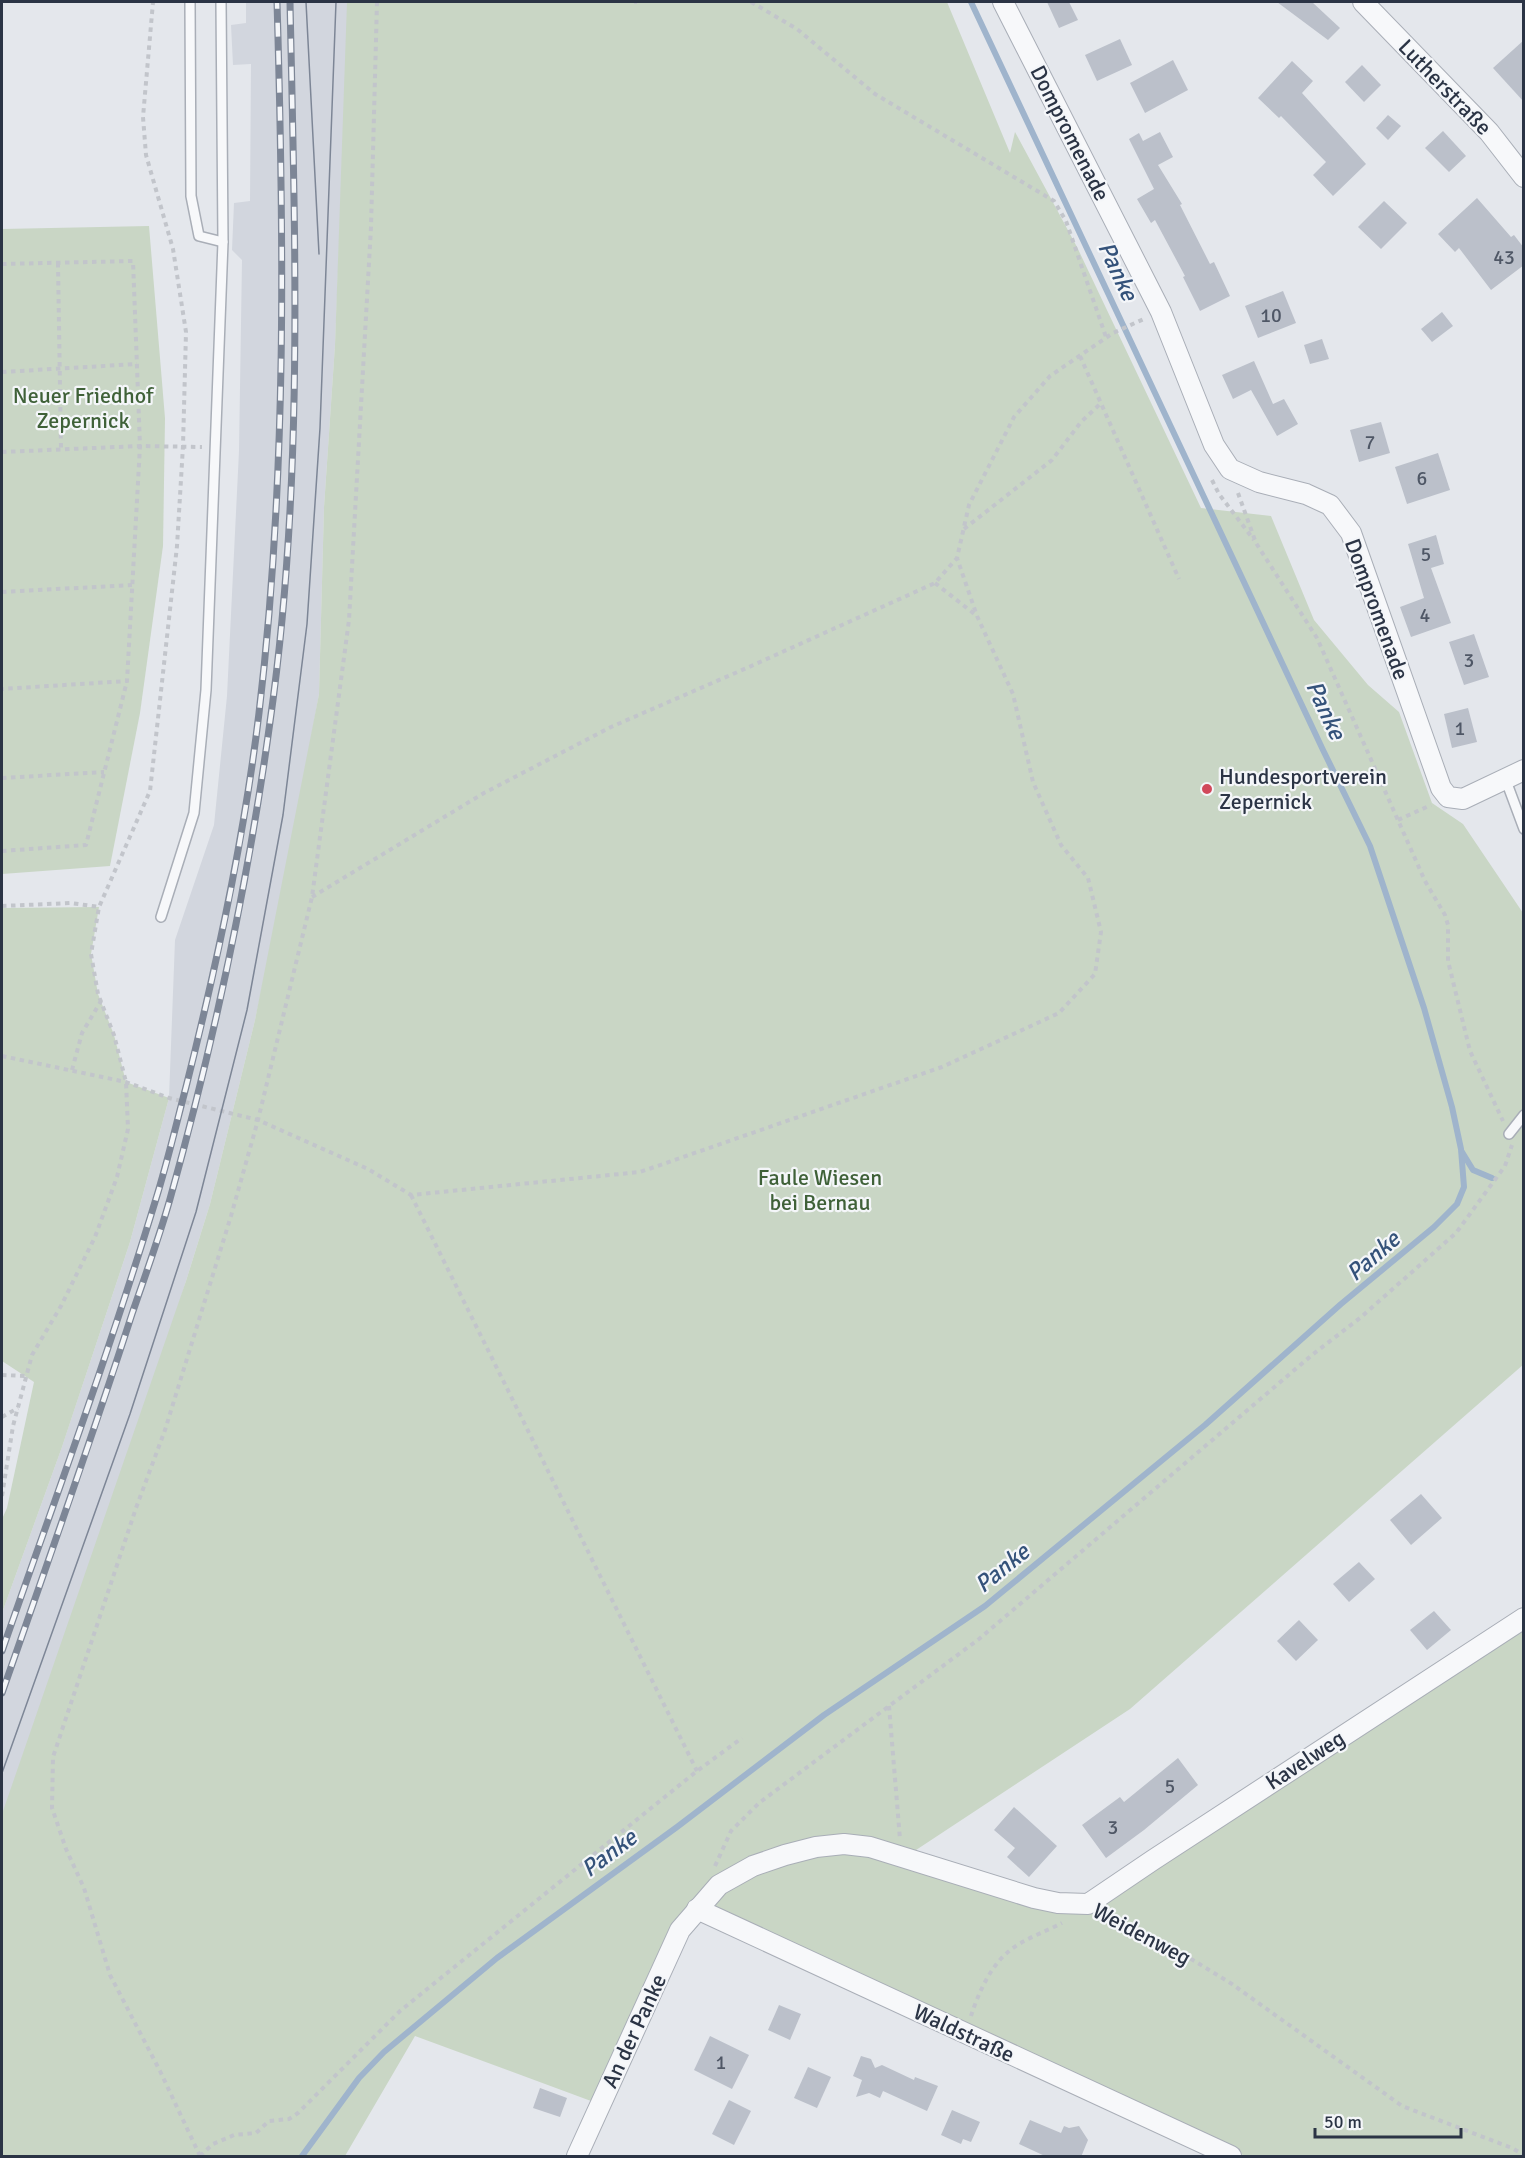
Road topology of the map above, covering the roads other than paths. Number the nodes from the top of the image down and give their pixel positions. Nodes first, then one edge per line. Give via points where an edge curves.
1 (190, 2) edge
2 (221, 2) edge
3 (1004, 2) edge
4 (1363, 2) edge
5 (1524, 177) edge
6 (223, 242) junction
7 (1514, 774) edge
8 (1524, 829) edge
9 (161, 917) dead end
10 (1524, 1115) edge
11 (1509, 1134) road end
12 (1524, 1618) edge
13 (1088, 1904) joint
14 (697, 1909) junction
15 (1196, 2150) edge
16 (577, 2157) edge
17 (1231, 2157) edge

1 - 6 lane via 190,196 199,236
2 - 6 lane
3 - 7 street, Dompromenade via 1161,312 1214,445 1230,469 1330,505 1351,533 1441,788 1448,797 1463,799
4 - 5 street, Lutherstraße via 1489,132
6 - 9 lane via 206,690 194,813
7 - 8 lane
10 - 11 lane
12 - 13 street, Kavelweg
13 - 14 street, Weidenweg via 1034,1898 870,1847 844,1844 816,1847 753,1866 719,1885
14 - 15 street, Waldstraße via 965,2034
14 - 16 street, An der Panke via 680,1930
15 - 17 street, Waldstraße

